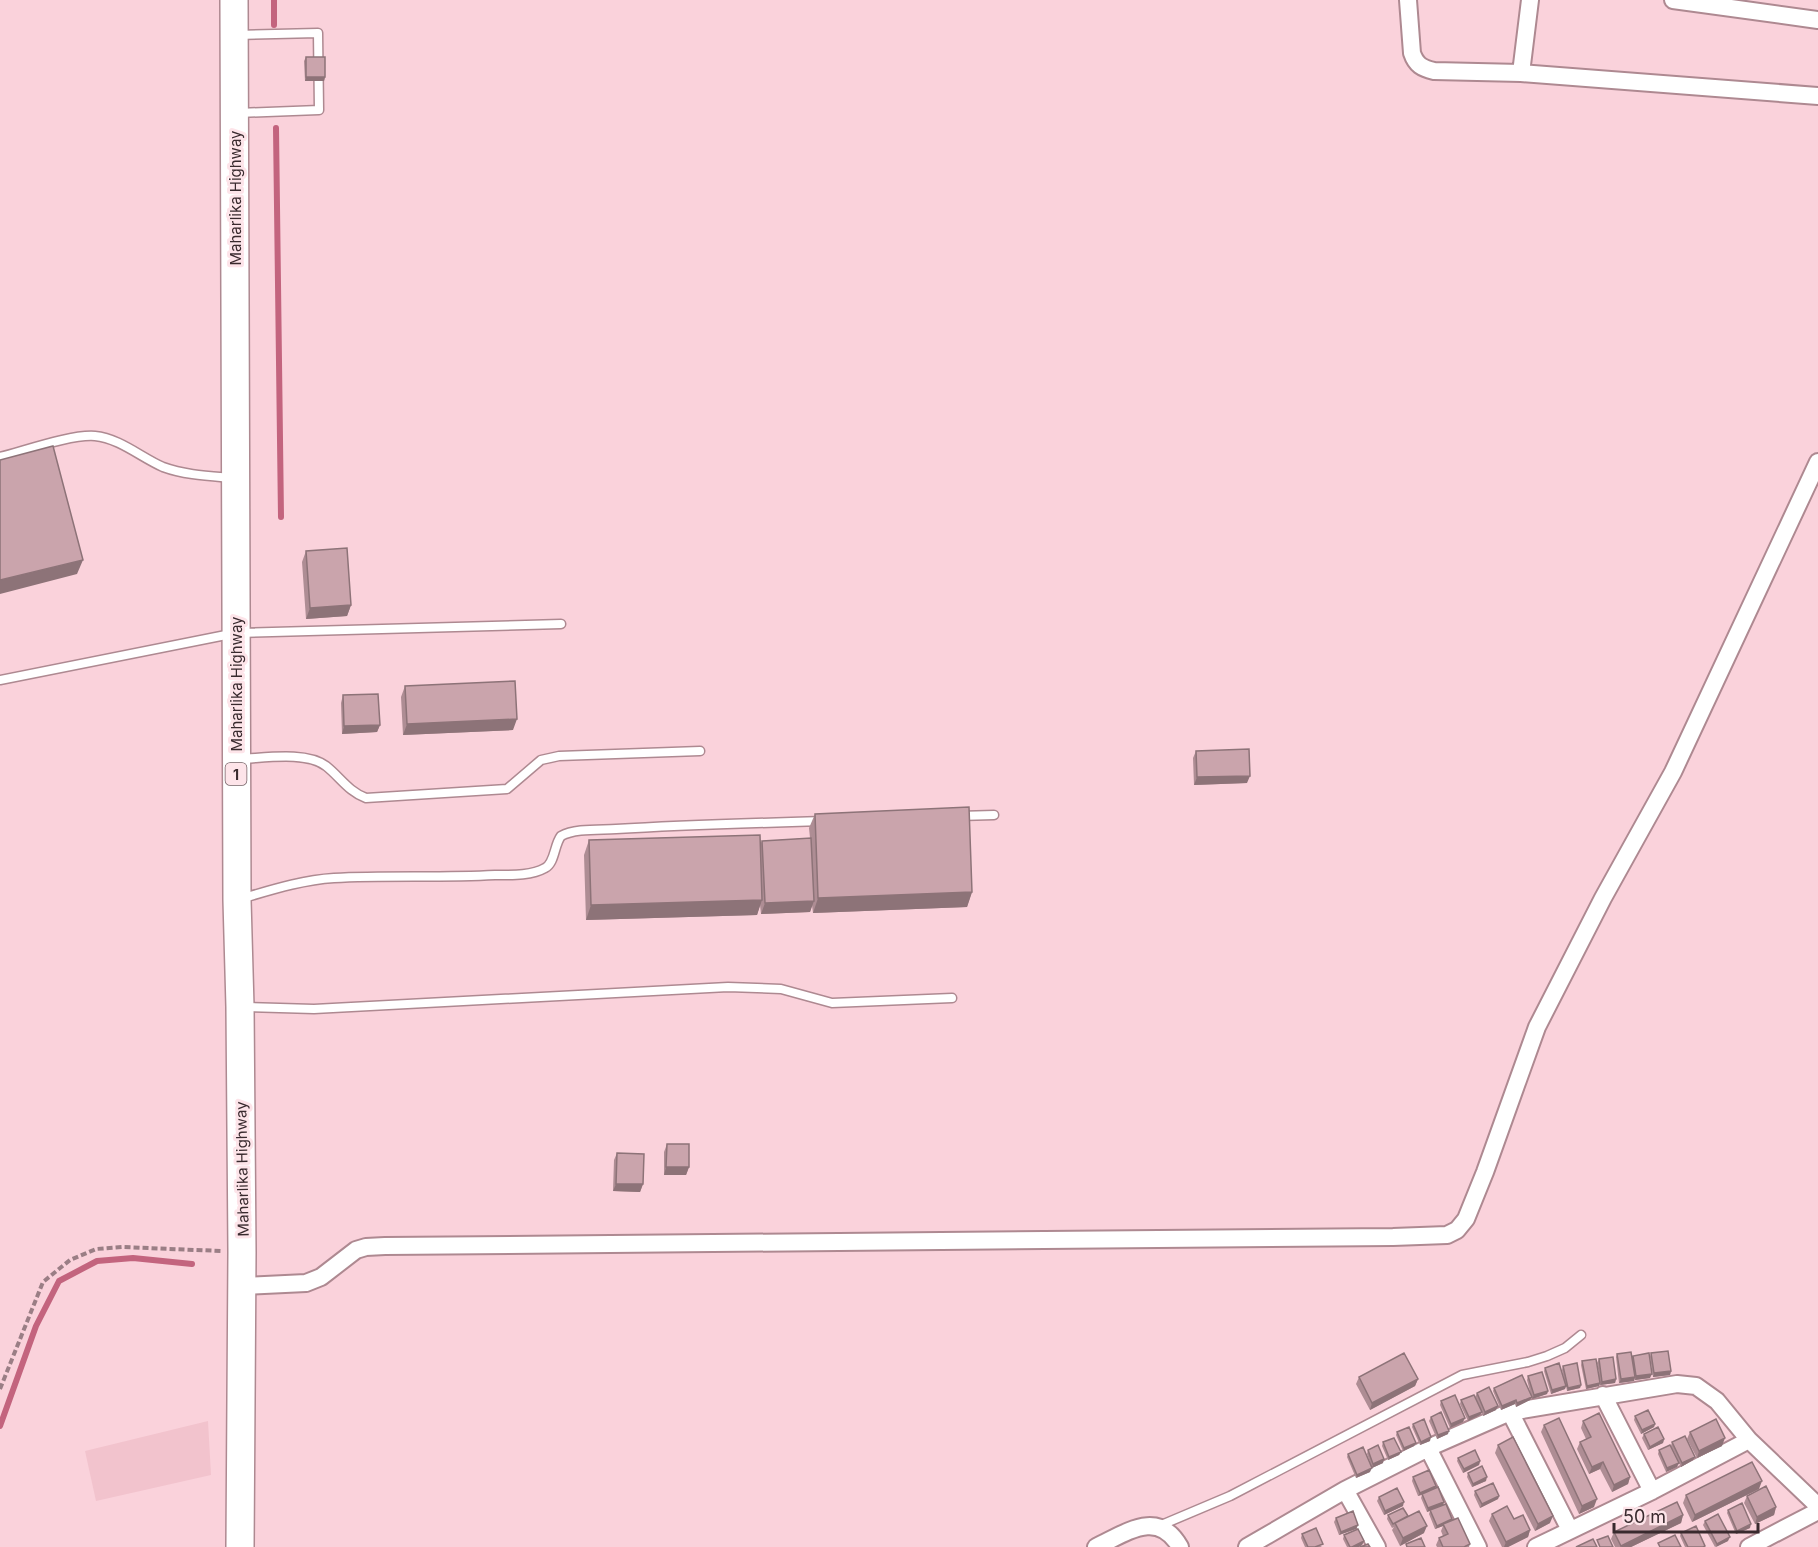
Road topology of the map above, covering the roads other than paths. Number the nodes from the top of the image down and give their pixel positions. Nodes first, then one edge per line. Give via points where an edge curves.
1 (234, 0) edge
2 (1408, 0) edge
3 (1530, 0) edge
4 (1673, 0) edge
5 (1818, 20) edge
6 (234, 36) junction
7 (1521, 73) junction
8 (1818, 96) edge
9 (235, 114) junction
10 (0, 458) edge
11 (1818, 462) edge
12 (236, 478) junction
13 (561, 624) dead end
14 (236, 633) junction
15 (0, 680) edge
16 (699, 751) dead end
17 (236, 759) junction
18 (994, 815) dead end
19 (947, 816) edge
20 (830, 820) edge
21 (237, 900) junction
22 (952, 998) dead end
23 (240, 1007) junction
24 (242, 1286) junction
25 (1581, 1335) dead end
26 (1603, 1395) junction
27 (1510, 1412) junction
28 (1749, 1440) junction
29 (1428, 1448) junction
30 (1345, 1490) junction
31 (1652, 1491) junction
32 (1818, 1506) edge
33 (1818, 1511) edge
34 (1159, 1526) junction
35 (1570, 1530) junction
36 (1277, 1539) edge
37 (1755, 1546) edge
38 (240, 1547) edge
39 (1096, 1547) edge
40 (1180, 1547) edge
41 (1247, 1547) edge
42 (1377, 1547) edge
43 (1478, 1547) edge
44 (1536, 1547) edge

1 - 6 main road, Maharlika Highway / 1
2 - 7 street via 1412,53 1422,68
3 - 7 street
4 - 5 street
6 - 9 main road, Maharlika Highway / 1
6 - 9 lane via 318,33 319,110
7 - 8 street
9 - 12 main road, Maharlika Highway / 1
10 - 12 lane via 97,436 179,472
11 - 24 street via 1673,772 1537,1027 1485,1172 1466,1219 1457,1230 1447,1235 1393,1237 385,1246 356,1250 306,1284
12 - 14 main road, Maharlika Highway / 1
13 - 14 lane
14 - 15 lane
14 - 17 main road, Maharlika Highway / 1
16 - 17 lane via 559,756 541,760 507,789 366,798 311,758
17 - 21 main road, Maharlika Highway / 1
18 - 19 lane
20 - 21 lane via 565,834 549,865 536,871 469,877 333,878 284,886
21 - 23 main road, Maharlika Highway / 1
22 - 23 lane via 832,1002 781,989 728,987 314,1009
23 - 24 main road, Maharlika Highway / 1
24 - 38 main road, Maharlika Highway / 1
25 - 34 lane via 1546,1356 1462,1375 1230,1496
26 - 27 street
26 - 28 street via 1677,1384 1696,1386 1717,1401
26 - 31 street
27 - 29 street
27 - 35 street
28 - 31 street
28 - 32 street
29 - 30 street
29 - 43 street
30 - 36 street
30 - 42 street
31 - 35 street
33 - 37 street
34 - 39 street via 1145,1526
34 - 40 street via 1173,1535
35 - 44 street
36 - 41 street

